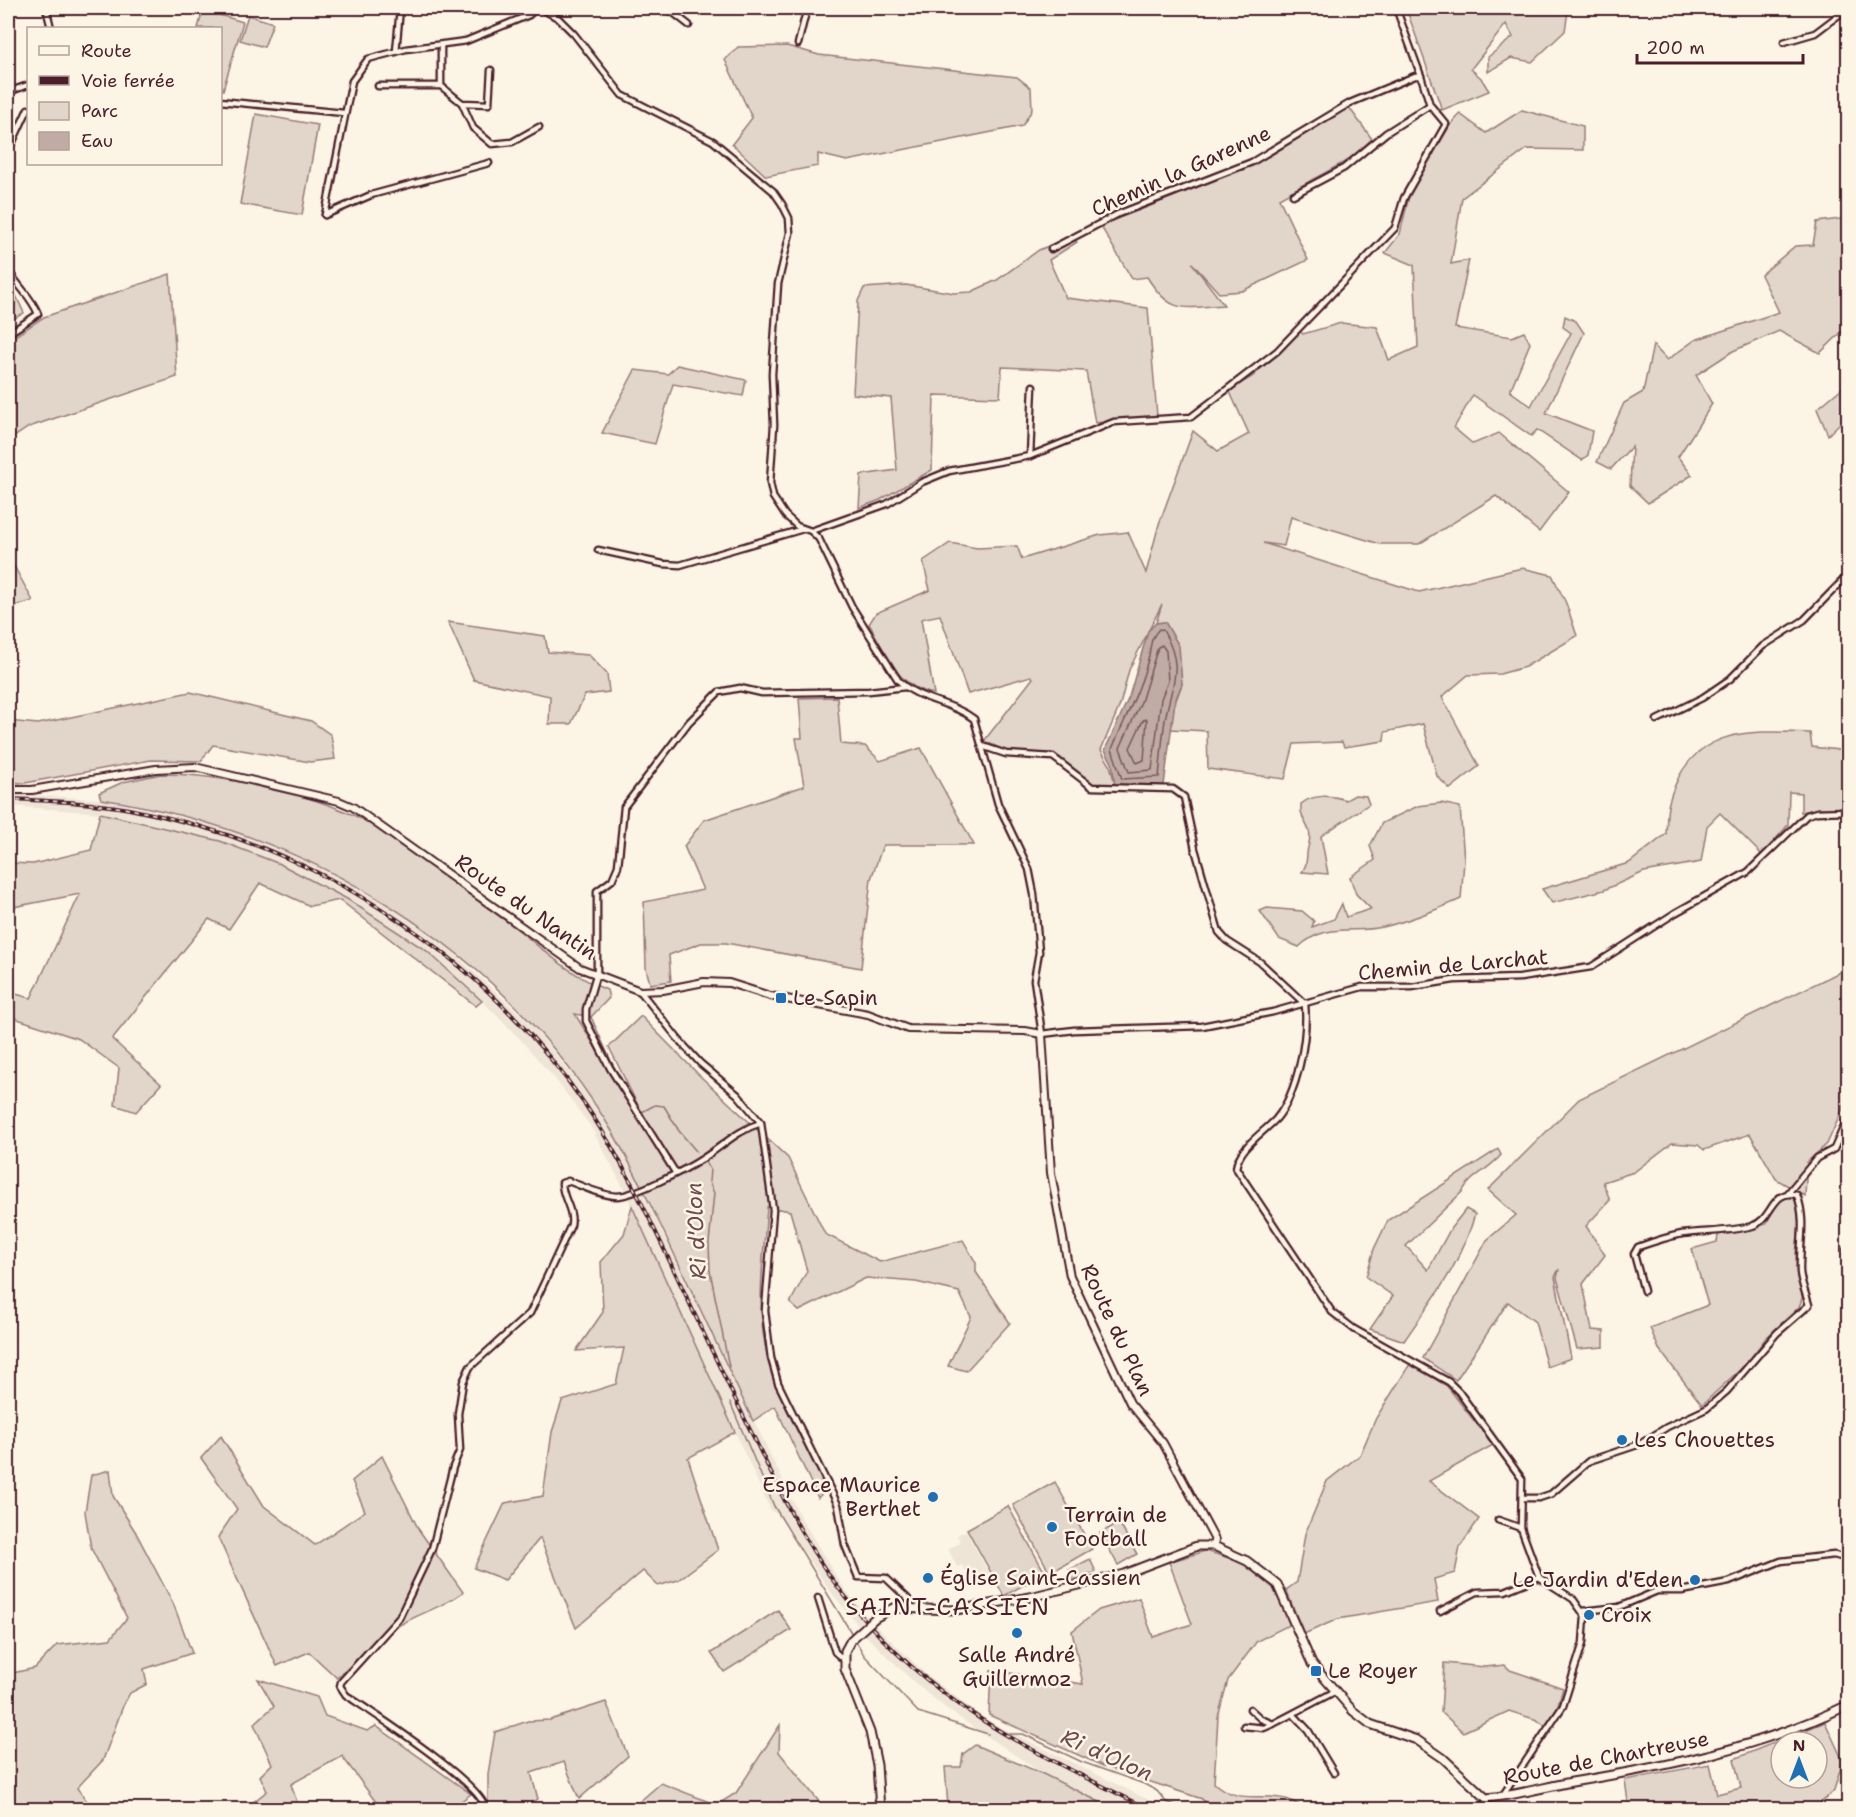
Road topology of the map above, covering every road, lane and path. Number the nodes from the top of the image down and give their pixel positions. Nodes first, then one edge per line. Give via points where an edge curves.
1 (46, 8) edge
2 (400, 8) edge
3 (538, 8) edge
4 (668, 8) edge
5 (807, 8) edge
6 (1396, 8) edge
7 (1848, 8) edge
8 (689, 25) dead end
9 (51, 27) edge
10 (1784, 42) dead end
11 (798, 44) dead end
12 (441, 45) junction
13 (396, 52) junction
14 (490, 70) dead end
15 (1421, 76) junction
16 (27, 85) edge
17 (378, 86) dead end
18 (441, 86) junction
19 (8, 92) edge
20 (222, 102) edge
21 (462, 104) junction
22 (1430, 105) junction
23 (27, 111) edge
24 (344, 113) junction
25 (539, 127) dead end
26 (8, 152) edge
27 (489, 163) dead end
28 (1293, 195) dead end
29 (1051, 249) dead end
30 (8, 269) edge
31 (8, 334) edge
32 (1033, 386) dead end
33 (1030, 456) junction
34 (803, 529) junction
35 (811, 531) junction
36 (598, 550) dead end
37 (1848, 576) edge
38 (905, 687) junction
39 (1657, 720) dead end
40 (982, 746) junction
41 (8, 790) edge
42 (1848, 812) edge
43 (596, 975) junction
44 (640, 991) junction
45 (1305, 1005) junction
46 (1042, 1034) junction
47 (1848, 1116) edge
48 (761, 1123) junction
49 (675, 1172) junction
50 (1788, 1193) junction
51 (1644, 1291) dead end
52 (1523, 1497) junction
53 (1498, 1520) dead end
54 (1521, 1528) junction
55 (1214, 1546) junction
56 (1848, 1559) edge
57 (1539, 1577) junction
58 (818, 1598) dead end
59 (912, 1608) junction
60 (1440, 1611) dead end
61 (1583, 1611) junction
62 (844, 1660) junction
63 (1334, 1692) junction
64 (1848, 1705) edge
65 (1250, 1709) dead end
66 (1294, 1715) junction
67 (1273, 1724) junction
68 (1244, 1726) dead end
69 (1334, 1773) dead end
70 (1503, 1795) junction
71 (1486, 1800) junction
72 (486, 1809) edge
73 (880, 1809) edge
74 (1474, 1809) edge
75 (1490, 1809) edge

1 - 9 street
2 - 13 street
3 - 12 street via 466,41
3 - 34 street via 558,18 574,34 622,95 713,141 773,191 789,218 790,233 780,269 772,374 770,483 778,505
4 - 8 street
5 - 11 street
6 - 15 street
7 - 10 street via 1815,33
12 - 13 street
12 - 18 street
13 - 24 street via 368,59 357,71
14 - 21 street via 489,104
15 - 22 street
15 - 29 street, Chemin la Garenne via 1350,102 1252,162 1119,214
16 - 19 street
17 - 18 street
18 - 21 street
20 - 24 street
21 - 25 street via 472,128 492,144 512,142
22 - 28 street via 1386,133 1344,168
22 - 33 street via 1446,124 1404,198 1395,228 1258,368 1191,417 1114,422
23 - 26 street
24 - 27 street via 325,215 371,195
30 - 31 street via 38,314
32 - 33 street
33 - 35 street via 949,471 887,504
34 - 35 street
34 - 36 street via 680,565
35 - 38 street via 819,539 859,618
37 - 39 street via 1804,620 1763,646 1730,679
38 - 40 street via 947,703 974,719
38 - 43 street via 762,693 729,689 710,698 624,807 618,866 612,880 597,891 596,897
40 - 45 street via 1006,754 1053,757 1092,788 1173,789 1185,797 1195,849 1219,932 1260,962
40 - 46 street via 998,804 1029,869 1039,952 1034,980
41 - 43 street, Route du Nantin via 195,767 339,801 353,807 580,968
42 - 45 street, Chemin de Larchat via 1807,814 1748,872 1591,967 1520,978 1362,987
43 - 44 street, Route du Nantin
43 - 49 street via 586,1021 610,1068
44 - 46 street, Route du Nantin via 720,982 770,996 868,1014 908,1029
44 - 48 street via 700,1063 738,1095
45 - 46 street, Chemin de Larchat via 1202,1026
45 - 52 street via 1293,1089 1277,1117 1237,1158 1236,1168 1332,1312 1354,1329 1449,1382 1516,1468 1522,1479
46 - 55 street, Route du Plan via 1051,1173 1070,1276 1130,1403 1163,1443 1215,1540
47 - 50 street via 1834,1149 1817,1158
48 - 49 street via 738,1132 702,1160
48 - 59 street via 773,1210 765,1311 778,1383 838,1505 845,1545 858,1577 886,1578
49 - 72 street via 618,1196 562,1182 571,1225 530,1313 473,1363 463,1382 458,1414 460,1450 432,1549 399,1618 341,1682 346,1695 469,1784 486,1803
50 - 51 street via 1777,1198 1766,1218 1753,1226 1681,1235 1638,1247 1634,1254
50 - 52 street via 1797,1195 1801,1205 1800,1274 1809,1305 1777,1333 1706,1409 1640,1444 1589,1461 1551,1494
52 - 54 street
53 - 54 street
54 - 57 street
55 - 59 main road via 1197,1546 1124,1574 1030,1597 956,1610
55 - 63 main road, Route de Chartreuse via 1247,1561 1277,1584 1307,1654
56 - 61 street via 1837,1555 1781,1561 1729,1582 1682,1591 1657,1591 1619,1607
57 - 60 street via 1505,1591 1477,1592
57 - 61 street via 1573,1599
58 - 62 street via 836,1652
59 - 62 main road, bridge via 893,1608 875,1618 851,1640
61 - 70 street via 1583,1643 1563,1706
62 - 73 main road via 870,1731
63 - 66 street
63 - 71 main road, Route de Chartreuse via 1370,1724 1430,1748
64 - 70 main road, Route de Chartreuse via 1740,1748
65 - 67 street
66 - 67 street
66 - 69 street
67 - 68 street via 1264,1728
70 - 71 main road, Route de Chartreuse
71 - 74 street
71 - 75 street

